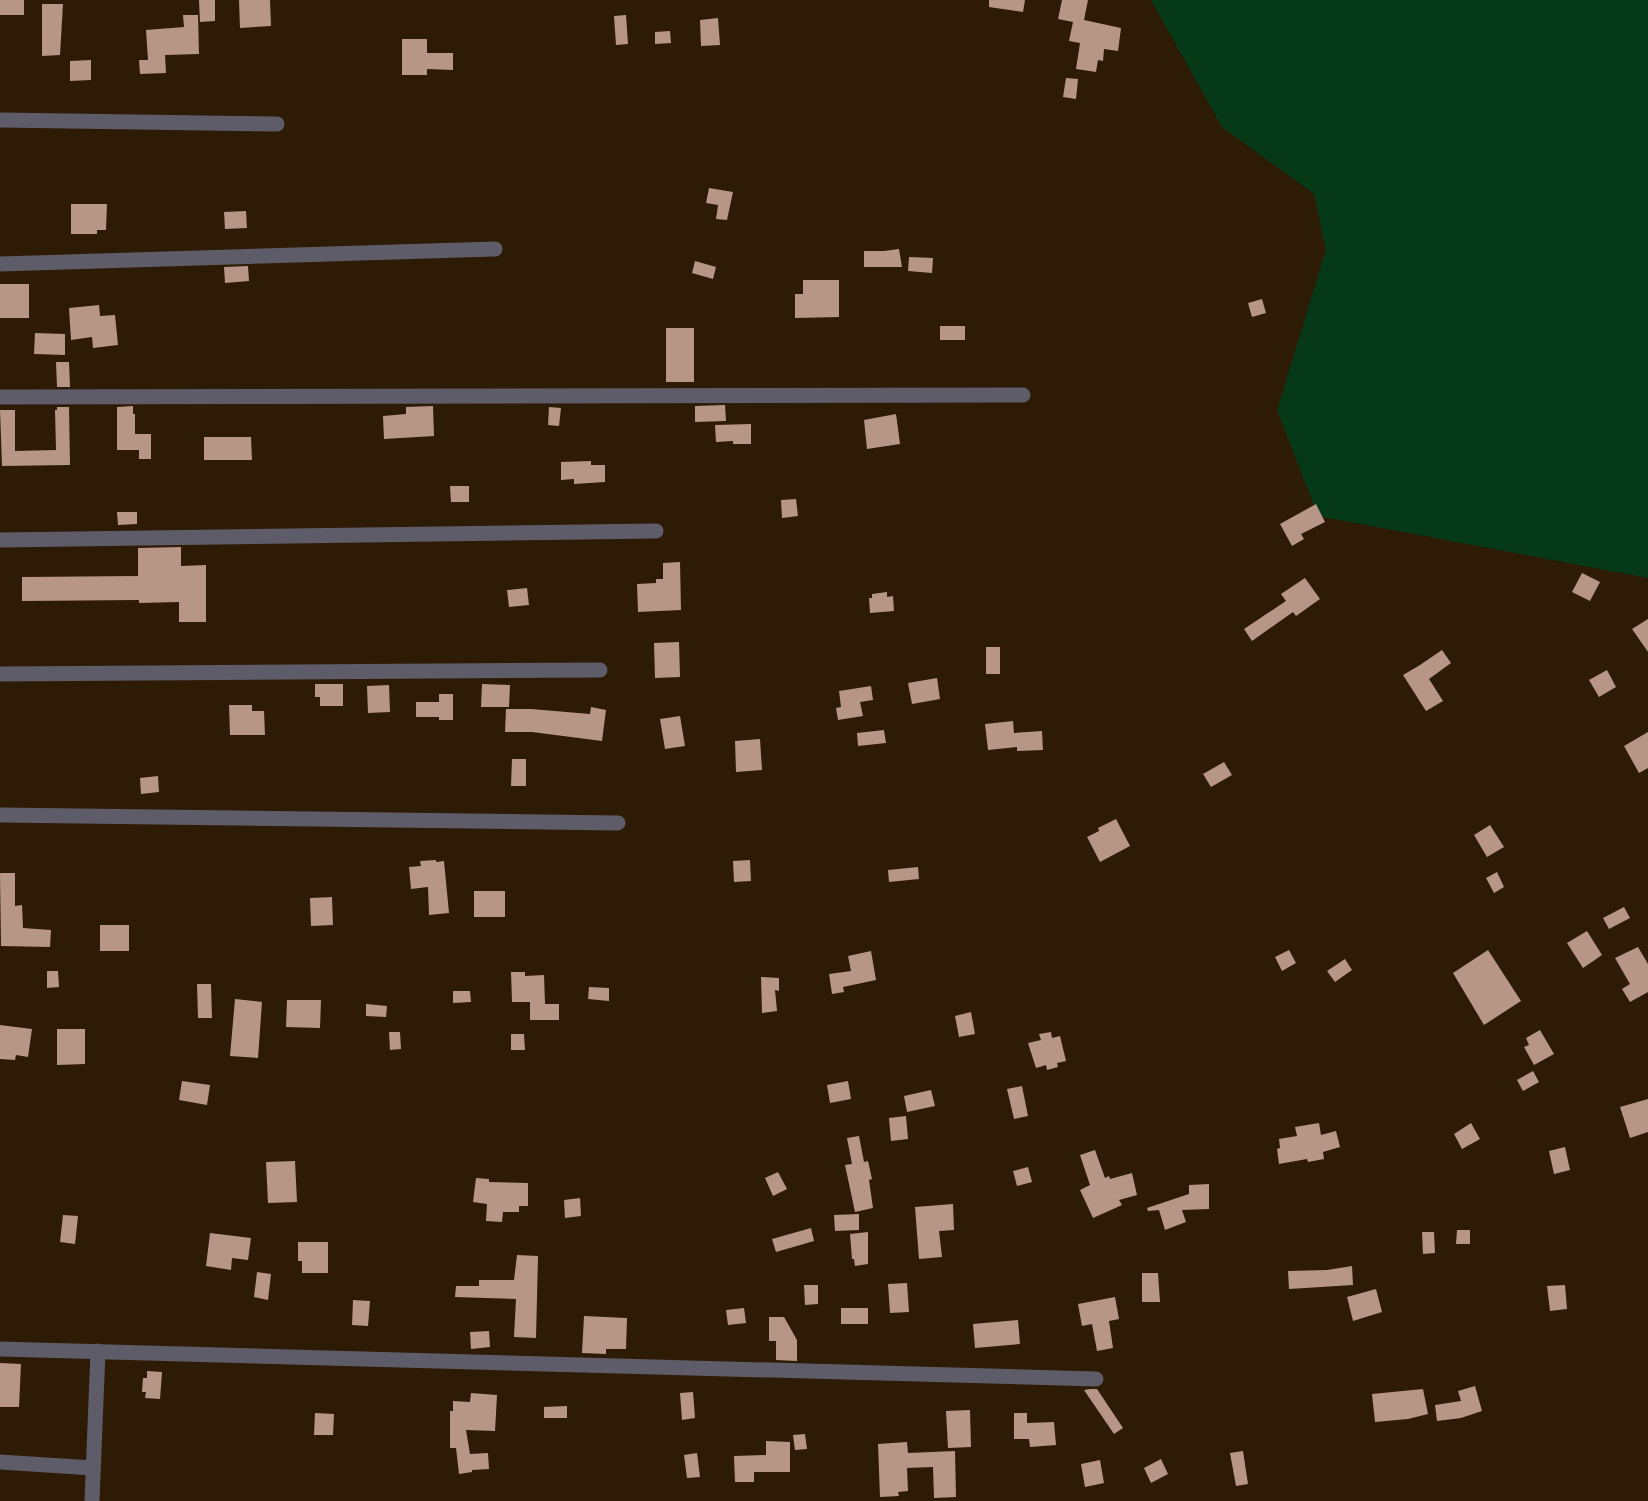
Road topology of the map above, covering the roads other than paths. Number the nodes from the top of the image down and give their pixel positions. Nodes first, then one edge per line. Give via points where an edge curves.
1 (0, 120) edge
2 (277, 124) dead end
3 (495, 249) dead end
4 (0, 264) edge
5 (1023, 395) dead end
6 (0, 397) edge
7 (656, 531) dead end
8 (0, 540) edge
9 (600, 670) dead end
10 (0, 674) edge
11 (0, 815) edge
12 (618, 823) dead end
13 (0, 1349) edge
14 (98, 1351) junction
15 (1095, 1379) dead end
16 (0, 1462) edge
17 (93, 1468) junction
18 (92, 1501) edge

1 - 2 street
3 - 4 street
5 - 6 street
7 - 8 street
9 - 10 street
11 - 12 street
13 - 14 street
14 - 15 street
14 - 17 street
16 - 17 street
17 - 18 street

